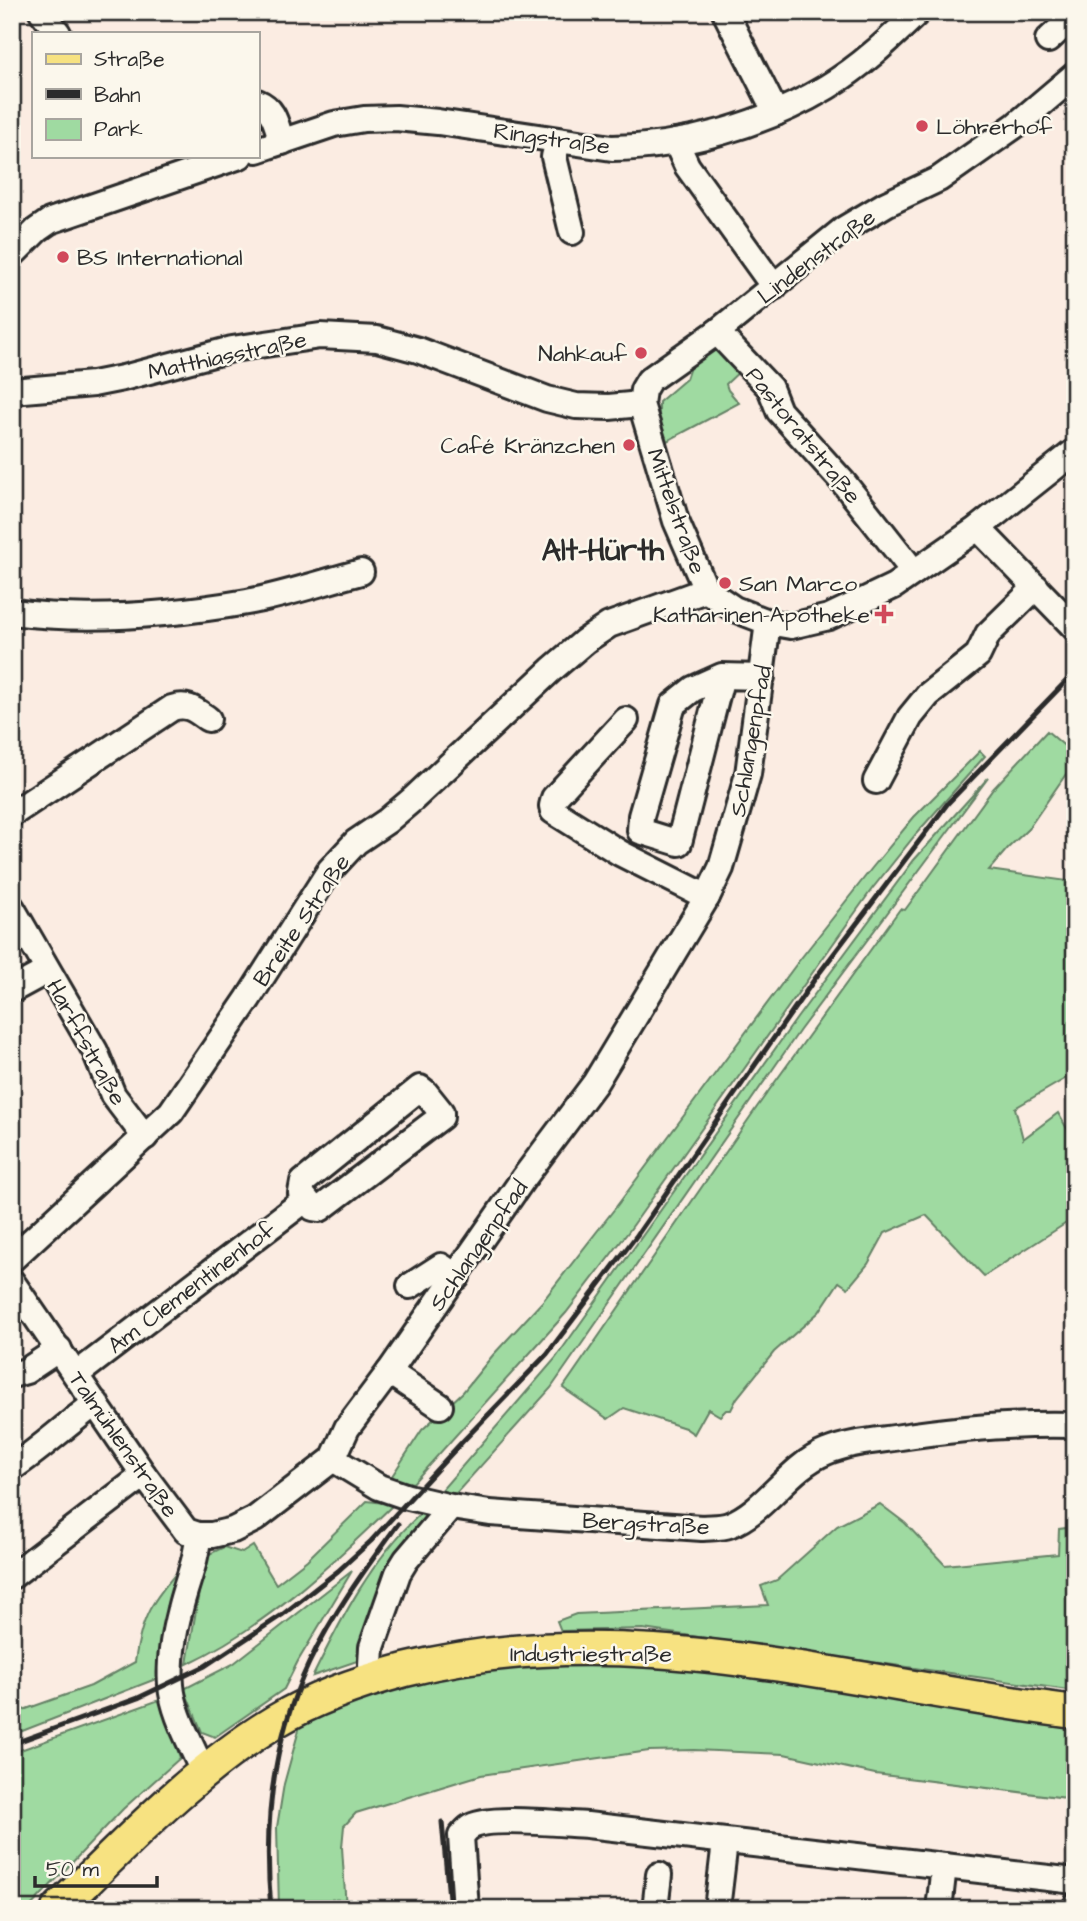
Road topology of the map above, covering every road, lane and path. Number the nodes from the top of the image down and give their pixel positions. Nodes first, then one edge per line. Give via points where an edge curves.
1 (42, 12) edge
2 (725, 12) edge
3 (918, 12) edge
4 (1075, 15) edge
5 (57, 32) edge
6 (1048, 40) dead end
7 (1075, 75) edge
8 (259, 103) edge
9 (776, 113) junction
10 (558, 141) junction
11 (282, 142) junction
12 (676, 142) junction
13 (259, 149) edge
14 (234, 158) edge
15 (572, 232) dead end
16 (12, 255) edge
17 (774, 287) junction
18 (717, 332) junction
19 (12, 391) edge
20 (641, 404) junction
21 (1075, 451) edge
22 (978, 528) junction
23 (360, 572) dead end
24 (914, 572) junction
25 (1036, 587) junction
26 (706, 590) junction
27 (12, 612) edge
28 (768, 622) junction
29 (1075, 628) edge
30 (722, 676) junction
31 (762, 677) junction
32 (208, 719) dead end
33 (626, 720) dead end
34 (876, 781) dead end
35 (12, 814) edge
36 (707, 897) junction
37 (12, 908) edge
38 (47, 971) junction
39 (12, 990) edge
40 (145, 1137) junction
41 (305, 1200) junction
42 (12, 1259) edge
43 (457, 1277) junction
44 (12, 1282) edge
45 (411, 1286) dead end
46 (59, 1349) junction
47 (389, 1372) junction
48 (77, 1374) junction
49 (12, 1376) edge
50 (96, 1403) junction
51 (440, 1406) dead end
52 (1072, 1417) edge
53 (333, 1459) junction
54 (12, 1468) edge
55 (144, 1475) junction
56 (452, 1507) junction
57 (198, 1535) junction
58 (12, 1576) edge
59 (375, 1678) junction
60 (1075, 1712) edge
61 (203, 1772) junction
62 (726, 1842) junction
63 (944, 1866) junction
64 (659, 1875) dead end
65 (1075, 1881) edge
66 (58, 1909) edge
67 (466, 1909) edge
68 (654, 1909) edge
69 (718, 1909) edge
70 (939, 1909) edge

1 - 5 street
2 - 9 street
3 - 9 street, Ringstraße via 828,87
4 - 6 street
7 - 17 street, Lindenstraße via 1016,125 939,179 844,229
8 - 11 street via 272,112
9 - 12 street, Ringstraße
10 - 11 street, Ringstraße via 396,118 334,124
10 - 12 street, Ringstraße via 612,148
10 - 15 street via 554,157
11 - 13 street, Ringstraße
12 - 17 street via 687,166
14 - 16 street via 50,221
17 - 18 street, Lindenstraße
18 - 20 street, Lindenstraße via 649,380
18 - 24 street, Pastoratstraße via 770,388 779,411
19 - 20 street, Matthiasstraße via 93,384 232,349 320,336 377,339 418,350 576,406
20 - 26 street, Mittelstraße via 676,521
21 - 22 street, Mittelstraße
22 - 24 street, Mittelstraße
22 - 25 street
23 - 27 street via 249,601 198,609 113,616
24 - 28 street, Mittelstraße via 829,617 791,626
25 - 29 street
25 - 34 street via 988,634 978,655 928,695 910,717
26 - 28 street, Mittelstraße via 734,609
26 - 40 street, Breite Straße via 610,625 585,641 413,799 356,842 317,889 183,1096
28 - 31 street, Schlangenpfad
30 - 30 street via 679,843 640,831 673,705 693,689
30 - 31 street
31 - 36 street, Schlangenpfad via 738,815
32 - 35 street via 190,706 172,708
33 - 36 street via 554,798 554,811 620,853
36 - 43 street, Schlangenpfad via 595,1083
37 - 38 street, Harffstraße
38 - 39 street
38 - 40 street, Harffstraße via 96,1051 113,1095
40 - 42 street, Breite Straße
41 - 41 street via 320,1209 441,1112 420,1088 303,1182
41 - 48 street, Am Clementinenhof
43 - 45 street via 441,1266
43 - 47 street, Schlangenpfad
44 - 46 street, Talmühlenstraße
46 - 48 street, Talmühlenstraße
46 - 49 street
47 - 51 street
47 - 53 street, Schlangenpfad via 346,1428
48 - 50 street, Talmühlenstraße
50 - 54 street
50 - 55 street, Talmühlenstraße
52 - 56 street, Bergstraße via 847,1445 807,1462 749,1513 727,1526 702,1528
53 - 56 street, Bergstraße via 379,1487
53 - 57 street, Schlangenpfad via 255,1520 233,1530
55 - 57 street, Talmühlenstraße via 186,1531
55 - 58 street
56 - 59 street via 398,1573 372,1647
57 - 61 street, Talmühlenstraße via 197,1555 180,1608 171,1685
59 - 60 main road, Industriestraße via 506,1652 643,1649 747,1660
59 - 61 main road, Industriestraße via 303,1706
61 - 66 main road, Industriestraße
62 - 63 street
62 - 67 street via 587,1825 477,1824 461,1836
62 - 69 street
63 - 65 street
63 - 70 street
64 - 68 street

